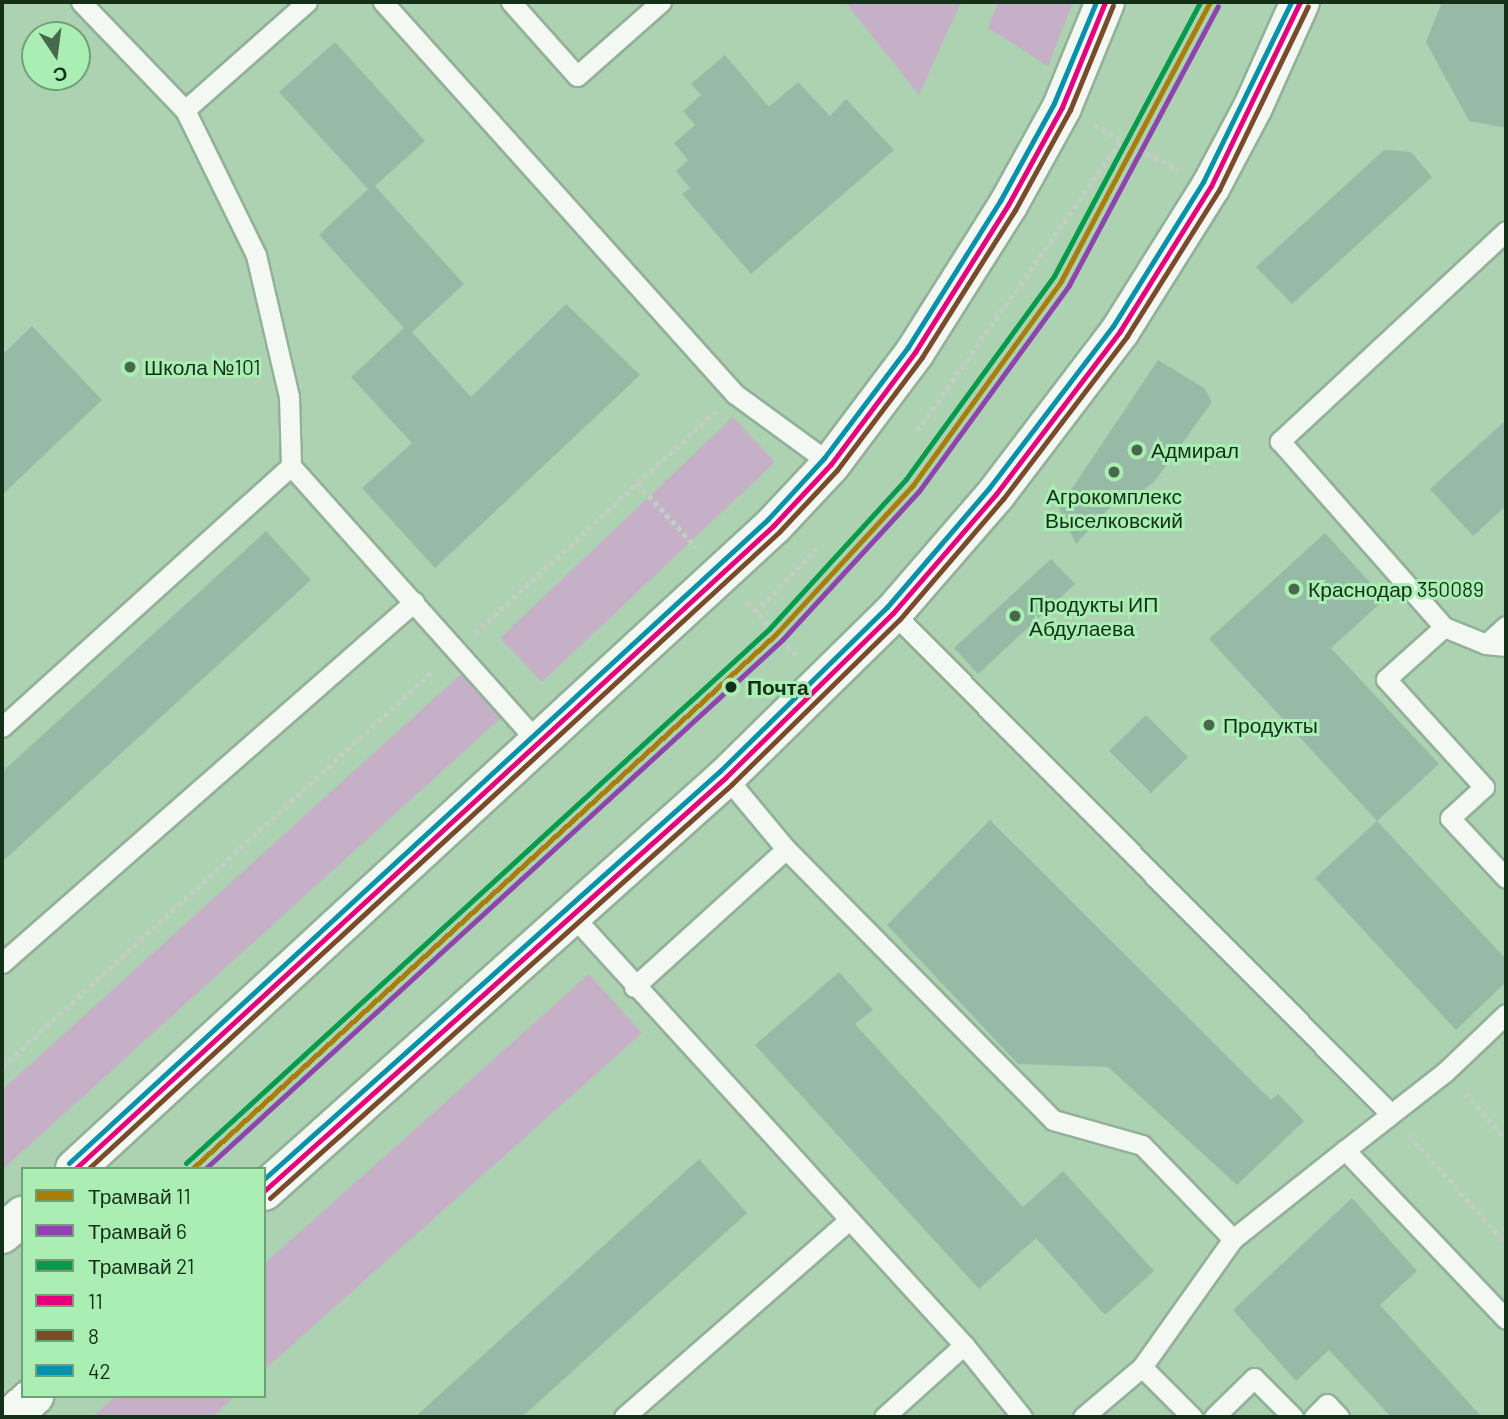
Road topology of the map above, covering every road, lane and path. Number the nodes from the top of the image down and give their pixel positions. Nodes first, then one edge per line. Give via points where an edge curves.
1 (81, 2) edge
2 (307, 2) edge
3 (383, 2) edge
4 (511, 2) edge
5 (661, 2) edge
6 (1105, 2) edge
7 (1300, 2) edge
8 (1062, 107) junction
9 (185, 110) junction
10 (1121, 141) junction
11 (1211, 186) junction
12 (1506, 231) edge
13 (735, 394) junction
14 (917, 431) dead end
15 (831, 464) junction
16 (291, 466) junction
17 (816, 549) dead end
18 (414, 602) junction
19 (755, 612) dead end
20 (893, 613) junction
21 (1506, 626) edge
22 (1444, 627) junction
23 (1486, 644) junction
24 (1506, 646) edge
25 (457, 650) junction
26 (2, 727) edge
27 (538, 743) junction
28 (726, 777) junction
29 (786, 849) junction
30 (1506, 878) edge
31 (571, 914) junction
32 (2, 962) edge
33 (634, 987) junction
34 (1506, 1014) edge
35 (2, 1067) edge
36 (1445, 1072) junction
37 (1388, 1112) junction
38 (1506, 1138) edge
39 (1345, 1150) junction
40 (94, 1163) edge
41 (266, 1189) edge
42 (21, 1218) edge
43 (848, 1221) junction
44 (2, 1234) edge
45 (1233, 1238) junction
46 (1506, 1243) edge
47 (1506, 1320) edge
48 (964, 1345) junction
49 (1142, 1367) junction
50 (32, 1398) edge
51 (11, 1417) edge
52 (624, 1417) edge
53 (884, 1417) edge
54 (1023, 1417) edge
55 (1083, 1417) edge
56 (1192, 1417) edge
57 (1214, 1417) edge
58 (1293, 1417) edge
59 (1314, 1417) edge
60 (1339, 1417) edge

1 - 9 lane
2 - 9 lane
3 - 13 lane
4 - 5 lane via 578,76
6 - 8 main road
7 - 11 main road
8 - 10 path
8 - 15 main road via 915,352
9 - 16 lane via 256,255 289,397
10 - 11 path
10 - 14 path
11 - 20 main road via 1120,331 996,494
12 - 22 lane via 1280,441
13 - 15 lane
13 - 25 path
15 - 27 main road via 774,525
16 - 18 lane
16 - 26 lane
17 - 19 path
18 - 25 lane
18 - 32 lane
20 - 28 main road
20 - 37 lane
21 - 23 lane
22 - 23 lane
22 - 30 lane via 1386,679 1484,788 1450,818
23 - 24 lane
25 - 27 lane
25 - 35 path
27 - 40 main road
28 - 29 lane
28 - 31 main road
29 - 33 lane
29 - 45 lane via 1053,1120 1142,1145
31 - 33 lane
31 - 41 main road
33 - 43 lane
34 - 36 lane
36 - 37 lane
36 - 38 path
37 - 39 lane
37 - 46 path
39 - 45 lane
39 - 47 lane
42 - 44 main road
43 - 48 lane
43 - 52 lane
45 - 49 lane
48 - 53 lane
48 - 54 lane
49 - 55 lane
49 - 56 lane
50 - 51 main road
57 - 58 lane via 1254,1378
59 - 60 lane via 1327,1404

